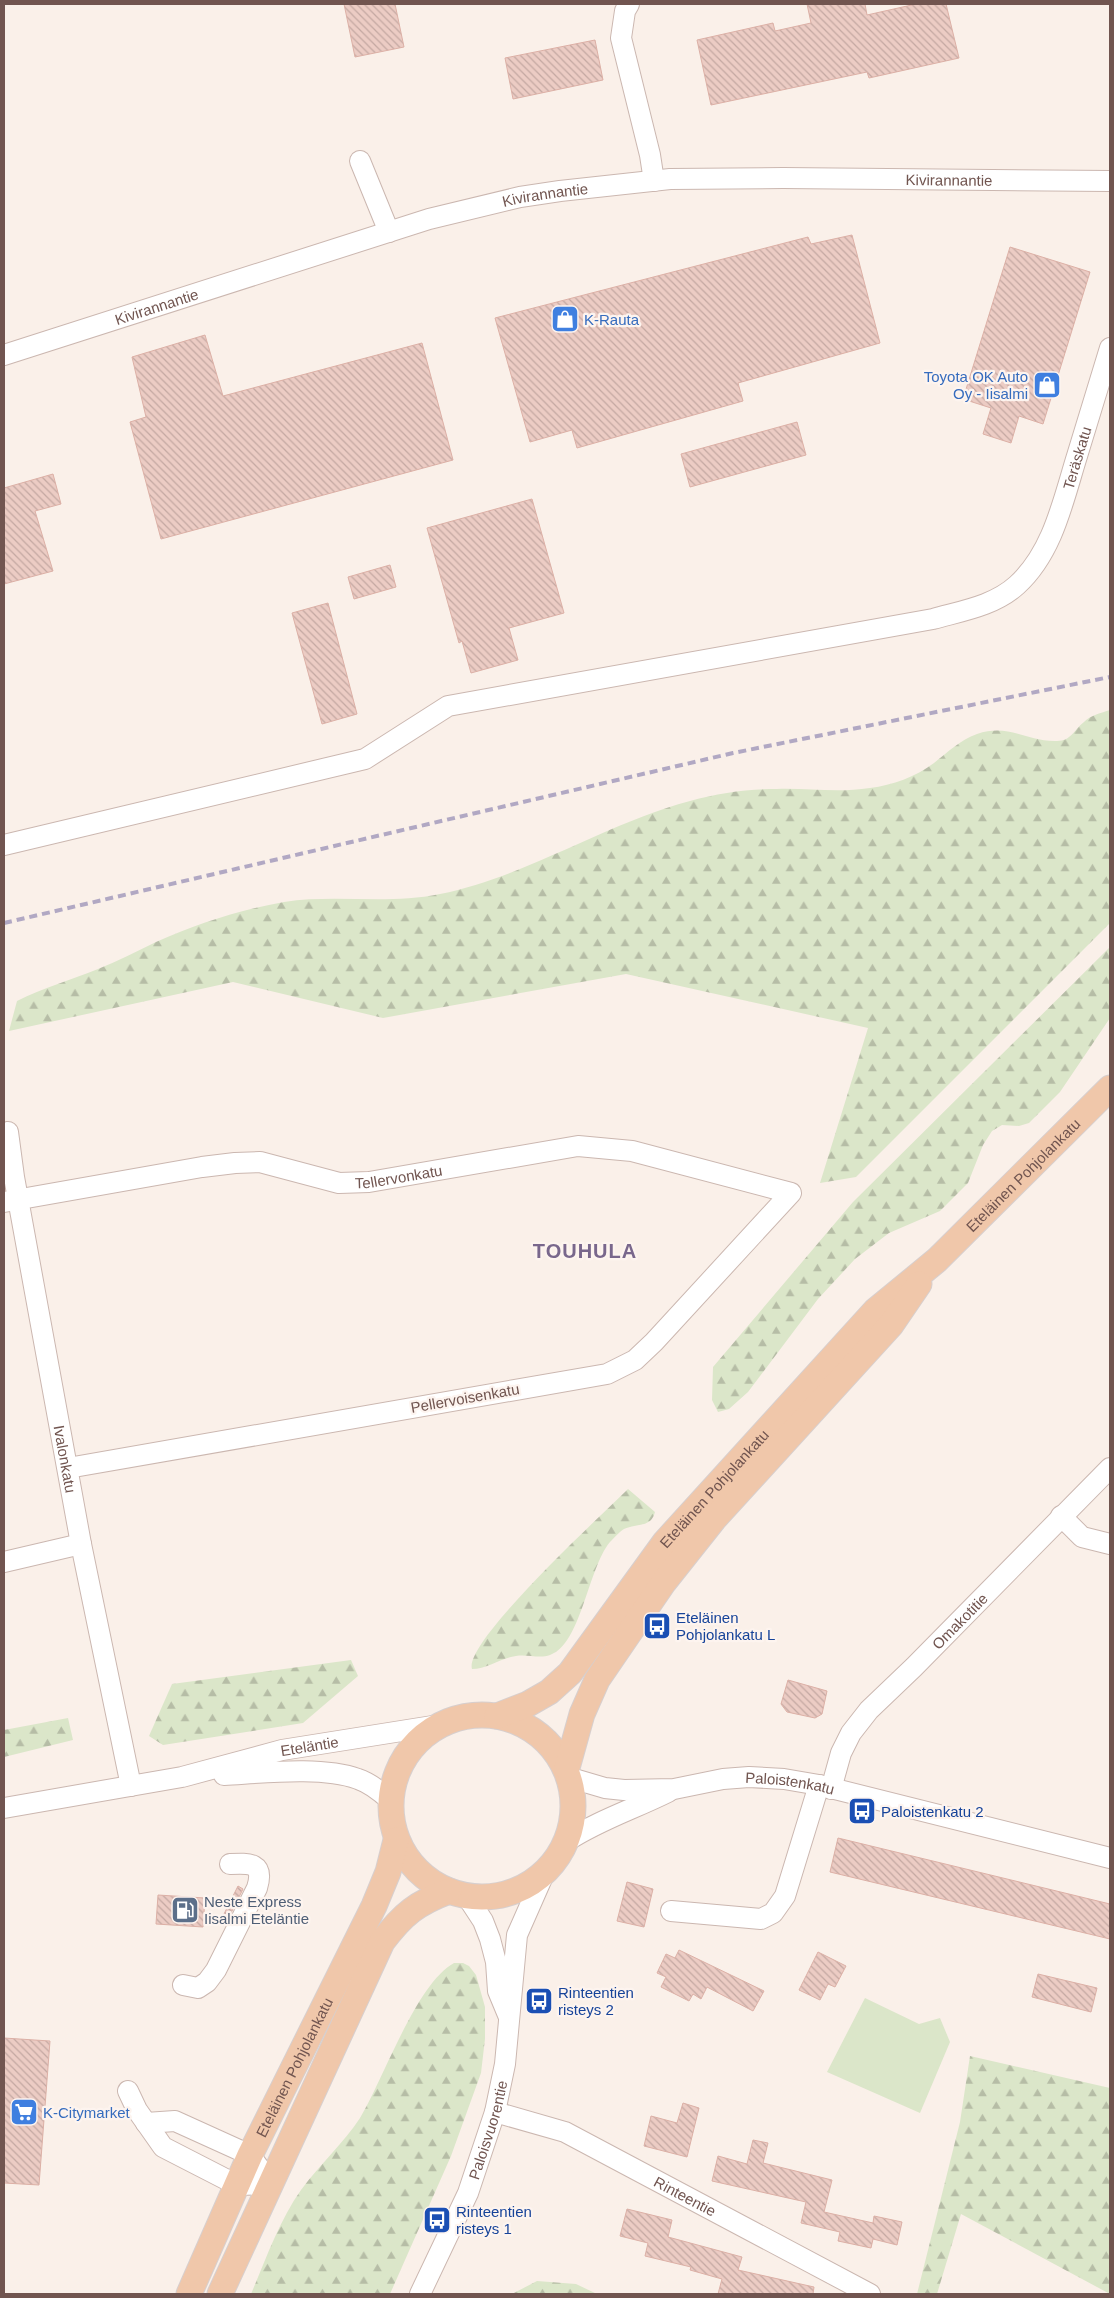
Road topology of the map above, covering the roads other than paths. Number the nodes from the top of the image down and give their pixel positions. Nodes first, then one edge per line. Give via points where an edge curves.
1 (629, 4) edge
2 (360, 160) dead end
3 (654, 181) junction
4 (1110, 181) edge
5 (389, 232) junction
6 (1110, 348) edge
7 (4, 355) edge
8 (4, 845) edge
9 (1110, 1088) edge
10 (8, 1132) dead end
11 (791, 1193) joint
12 (11, 1201) edge
13 (936, 1260) junction
14 (68, 1468) junction
15 (1110, 1468) edge
16 (1061, 1516) junction
17 (81, 1544) junction
18 (1110, 1544) edge
19 (4, 1562) edge
20 (497, 1716) junction
21 (439, 1725) junction
22 (569, 1773) junction
23 (182, 1777) junction
24 (131, 1786) junction
25 (825, 1787) junction
26 (674, 1789) junction
27 (390, 1800) junction
28 (4, 1808) edge
29 (396, 1840) junction
30 (567, 1841) junction
31 (1110, 1858) edge
32 (230, 1864) dead end
33 (543, 1876) junction
34 (457, 1893) junction
35 (671, 1911) dead end
36 (183, 1985) dead end
37 (508, 2015) junction
38 (128, 2091) dead end
39 (495, 2112) junction
40 (146, 2123) junction
41 (250, 2155) junction
42 (270, 2184) junction
43 (237, 2185) junction
44 (189, 2294) edge
45 (220, 2294) edge
46 (420, 2294) edge
47 (870, 2294) edge

1 - 3 street via 621,38
2 - 5 street
3 - 4 street, Kivirannantie via 782,178
3 - 5 street, Kivirannantie via 520,197
5 - 7 street, Kivirannantie
6 - 8 street, Teräskatu via 1049,542 1016,586 975,608 933,619 448,706 364,759
9 - 13 main road, Eteläinen Pohjolankatu
10 - 12 street, Ivalonkatu
11 - 12 street, Tellervonkatu via 632,1151 578,1146 369,1182 339,1183 260,1162 235,1162
11 - 14 street, Pellervoisenkatu via 654,1342 635,1360 607,1374
12 - 14 street, Ivalonkatu
13 - 20 main road, Eteläinen Pohjolankatu via 874,1311 666,1542 570,1673 549,1692
13 - 22 main road, Eteläinen Pohjolankatu via 891,1325 714,1519 664,1582 597,1680 582,1714
14 - 17 street, Ivalonkatu
15 - 16 street, Omakotitie
16 - 18 street via 1082,1537
16 - 25 street, Omakotitie via 869,1710 851,1733
17 - 19 street
17 - 24 street, Ivalonkatu
20 - 21 main road via 470,1714
20 - 22 main road via 523,1725 540,1736
21 - 23 street, Eteläntie via 282,1750
21 - 27 main road via 418,1741 405,1760 395,1779
22 - 26 street, Paloistenkatu via 605,1788
22 - 30 main road via 574,1817
23 - 24 street, Eteläntie
23 - 27 street, Eteläntie via 329,1773 357,1778
24 - 28 street, Eteläntie
25 - 26 street, Paloistenkatu via 749,1777
25 - 31 street, Paloistenkatu
25 - 35 street, Omakotitie via 785,1896 773,1913 761,1919
26 - 30 street, Paloistenkatu via 635,1809 610,1816
27 - 29 main road
29 - 34 main road via 431,1882
29 - 41 main road, Eteläinen Pohjolankatu via 388,1872 374,1906
30 - 33 main road
32 - 36 street via 256,1867 259,1874 257,1888 212,1977 198,1988
33 - 34 main road via 510,1894 487,1897
33 - 37 street, Paloisvuorentie via 517,1935
34 - 37 street, Paloisvuorentie via 483,1921 496,1962 498,1991
34 - 42 main road, Eteläinen Pohjolankatu via 425,1900 411,1909 382,1942
37 - 39 street, Paloisvuorentie via 506,2064
38 - 40 street
39 - 46 street, Paloisvuorentie via 468,2192
39 - 47 street, Rinteentie via 565,2132
40 - 41 street via 175,2121
40 - 43 street via 163,2147
41 - 42 street
41 - 43 main road, Eteläinen Pohjolankatu
42 - 43 street
42 - 45 main road, Eteläinen Pohjolankatu
43 - 44 main road, Eteläinen Pohjolankatu

